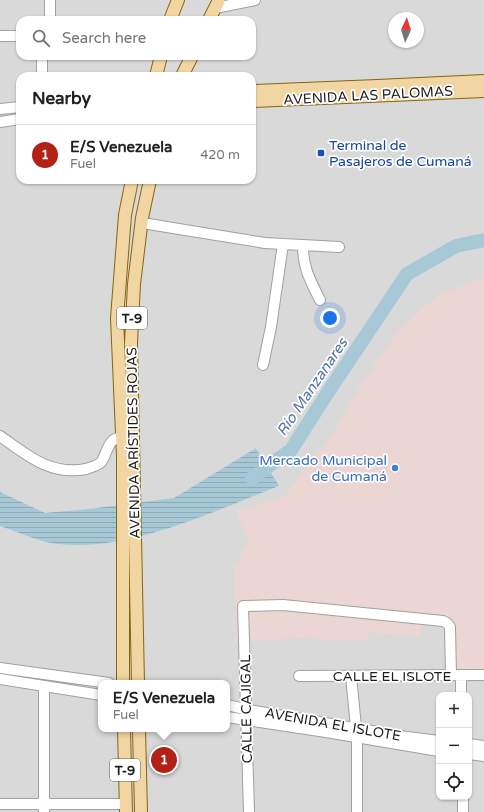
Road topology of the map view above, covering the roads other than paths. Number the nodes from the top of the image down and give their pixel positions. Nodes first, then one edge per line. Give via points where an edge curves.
1 (50, 0) edge
2 (178, 0) edge
3 (255, 0) edge
4 (217, 4) edge
5 (50, 16) edge
6 (172, 16) edge
7 (211, 16) edge
8 (0, 36) edge
9 (16, 36) edge
10 (42, 60) edge
11 (160, 60) edge
12 (190, 60) edge
13 (191, 60) edge
14 (42, 72) edge
15 (157, 72) edge
16 (184, 72) edge
17 (193, 72) edge
18 (484, 81) edge
19 (484, 90) edge
20 (256, 91) edge
21 (256, 101) edge
22 (16, 108) edge
23 (0, 110) edge
24 (16, 120) edge
25 (0, 122) edge
26 (131, 184) edge
27 (149, 184) edge
28 (142, 223) junction
29 (283, 244) junction
30 (303, 246) junction
31 (339, 247) dead end
32 (320, 300) dead end
33 (263, 366) dead end
34 (0, 436) edge
35 (122, 437) junction
36 (128, 457) junction
37 (130, 585) junction
38 (0, 668) edge
39 (456, 675) junction
40 (484, 675) edge
41 (299, 676) dead end
42 (351, 676) junction
43 (0, 679) edge
44 (123, 680) edge
45 (138, 680) edge
46 (98, 682) edge
47 (44, 686) junction
48 (460, 692) edge
49 (98, 695) edge
50 (230, 706) edge
51 (247, 709) junction
52 (230, 717) edge
53 (246, 720) junction
54 (124, 732) edge
55 (139, 732) edge
56 (356, 732) junction
57 (436, 741) edge
58 (472, 744) edge
59 (484, 746) edge
60 (436, 750) edge
61 (472, 754) edge
62 (484, 756) edge
63 (463, 800) edge
64 (0, 804) edge
65 (44, 808) edge
66 (126, 808) edge
67 (142, 812) edge
68 (249, 812) edge
69 (357, 812) edge
70 (463, 812) edge

1 - 5 street
2 - 6 main road
3 - 4 street
4 - 7 main road
8 - 9 street
10 - 14 street
11 - 15 main road
12 - 16 main road
13 - 17 main road
18 - 20 main road, AVENIDA LAS PALOMAS
19 - 21 main road, AVENIDA LAS PALOMAS
22 - 23 street
24 - 25 street
26 - 35 main road, AVENIDA ARÍSTIDES ROJAS / T-9 via 125,215 117,318
27 - 28 main road, AVENIDA ARÍSTIDES ROJAS / T-9
28 - 29 street
28 - 36 main road, AVENIDA ARÍSTIDES ROJAS / T-9 via 134,284
29 - 30 street
29 - 33 street
30 - 31 street
30 - 32 street via 306,273
34 - 35 street via 38,463 73,470 101,462 111,442
35 - 36 main road, AVENIDA ARÍSTIDES ROJAS / T-9
36 - 37 main road, AVENIDA ARÍSTIDES ROJAS / T-9
37 - 44 main road, AVENIDA ARÍSTIDES ROJAS / T-9
37 - 45 main road, AVENIDA ARÍSTIDES ROJAS / T-9
38 - 46 street
39 - 40 street, CALLE EL ISLOTE
39 - 42 street, CALLE EL ISLOTE
39 - 48 street
39 - 51 street, CALLE CAJIGAL via 450,627 443,621 283,605 243,606
41 - 42 street, CALLE EL ISLOTE
42 - 56 street
43 - 47 street
47 - 49 street
47 - 65 street
50 - 51 street, AVENIDA EL ISLOTE
51 - 53 street, CALLE CAJIGAL
51 - 56 street, AVENIDA EL ISLOTE
52 - 53 street, AVENIDA EL ISLOTE
53 - 56 street, AVENIDA EL ISLOTE
53 - 68 street, CALLE CAJIGAL
54 - 66 main road, T-9
55 - 67 main road, T-9
56 - 57 street, AVENIDA EL ISLOTE
56 - 60 street, AVENIDA EL ISLOTE
56 - 69 street
58 - 59 street
61 - 62 street
63 - 70 street
64 - 65 street
65 - 66 street

